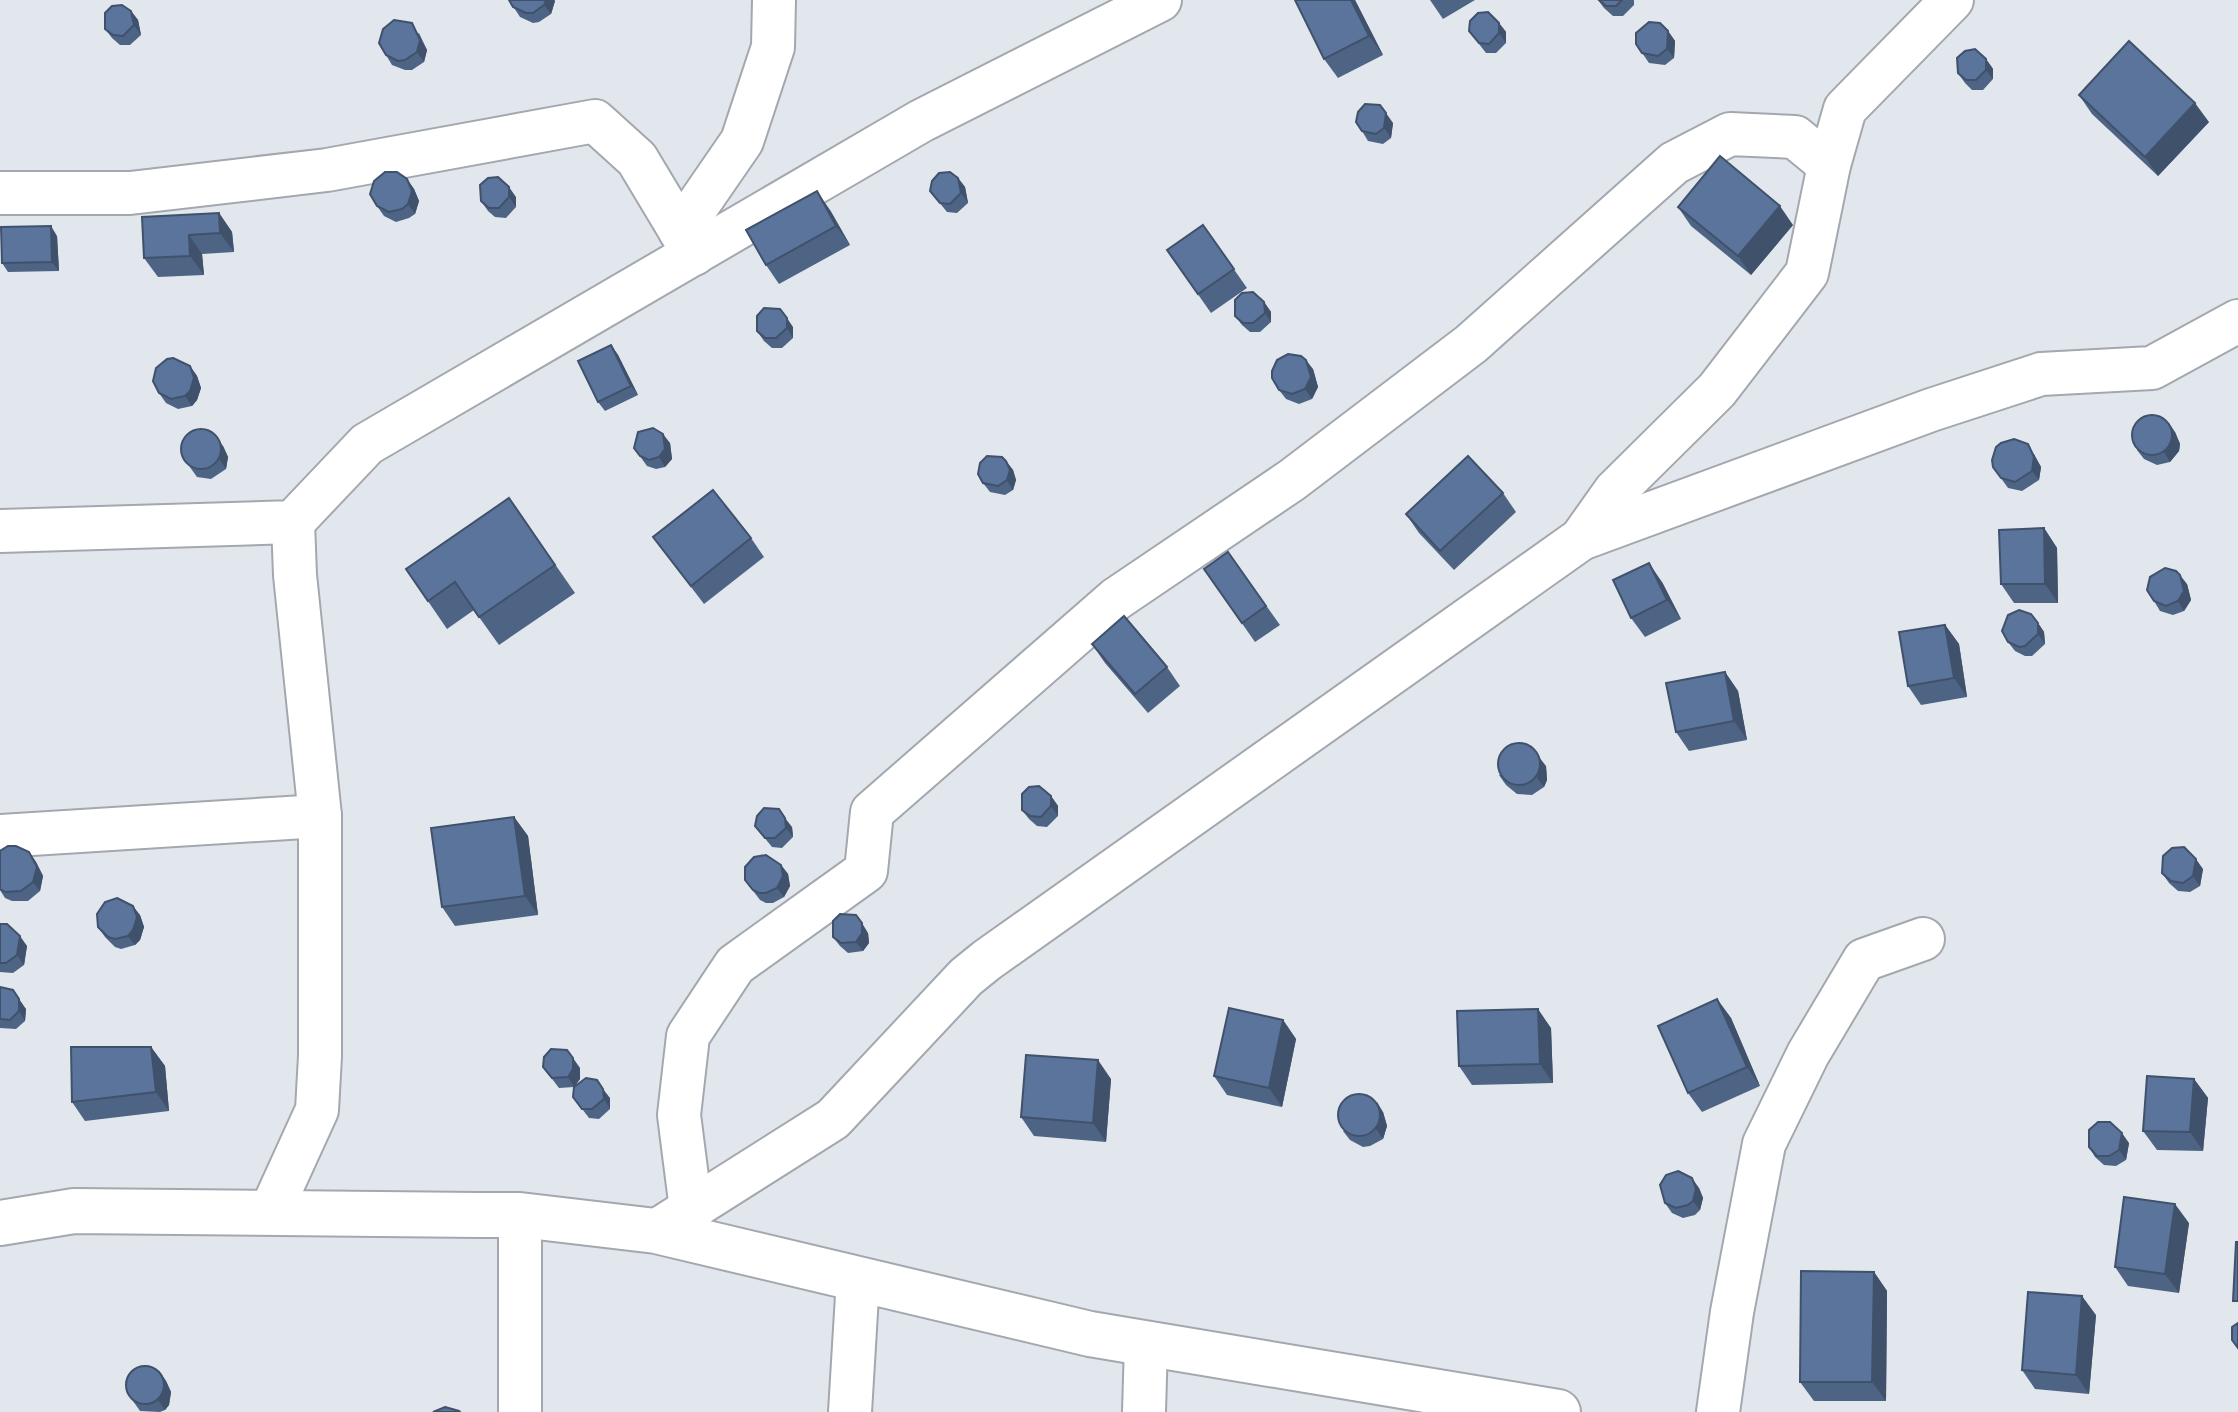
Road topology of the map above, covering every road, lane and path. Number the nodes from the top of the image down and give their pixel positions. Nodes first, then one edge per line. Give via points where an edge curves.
1 (774, 0) edge
2 (1160, 0) edge
3 (1952, 0) edge
4 (1829, 165) junction
5 (0, 193) edge
6 (687, 242) junction
7 (2237, 323) edge
8 (293, 522) junction
9 (0, 531) edge
10 (1581, 539) junction
11 (320, 816) junction
12 (0, 836) edge
13 (1923, 939) dead end
14 (270, 1213) junction
15 (520, 1215) junction
16 (674, 1220) junction
17 (0, 1223) edge
18 (858, 1279) junction
19 (1146, 1344) junction
20 (1490, 1406) edge
21 (520, 1412) edge
22 (850, 1412) edge
23 (1144, 1412) edge
24 (1558, 1412) edge
25 (1718, 1412) edge

1 - 6 street via 773,47 742,141
2 - 6 street
3 - 4 street via 1845,109
4 - 10 street via 1807,273 1717,390 1615,491
4 - 16 street via 1795,137 1730,134 1674,163 1471,344 1292,480 1116,599 872,812 866,871 735,965 688,1036
5 - 6 street via 130,193 327,170 595,121 637,159
6 - 8 street via 367,444
7 - 10 street via 2152,368 2041,374
8 - 9 street
8 - 11 street
10 - 16 street via 987,960 833,1119
11 - 12 street
11 - 14 street via 317,1110
13 - 25 street via 1864,960 1808,1054 1764,1144
14 - 15 main road
14 - 17 main road via 74,1211
15 - 16 main road
15 - 21 street
16 - 18 main road
18 - 19 main road
18 - 22 street
19 - 20 main road
19 - 23 street
20 - 24 main road

